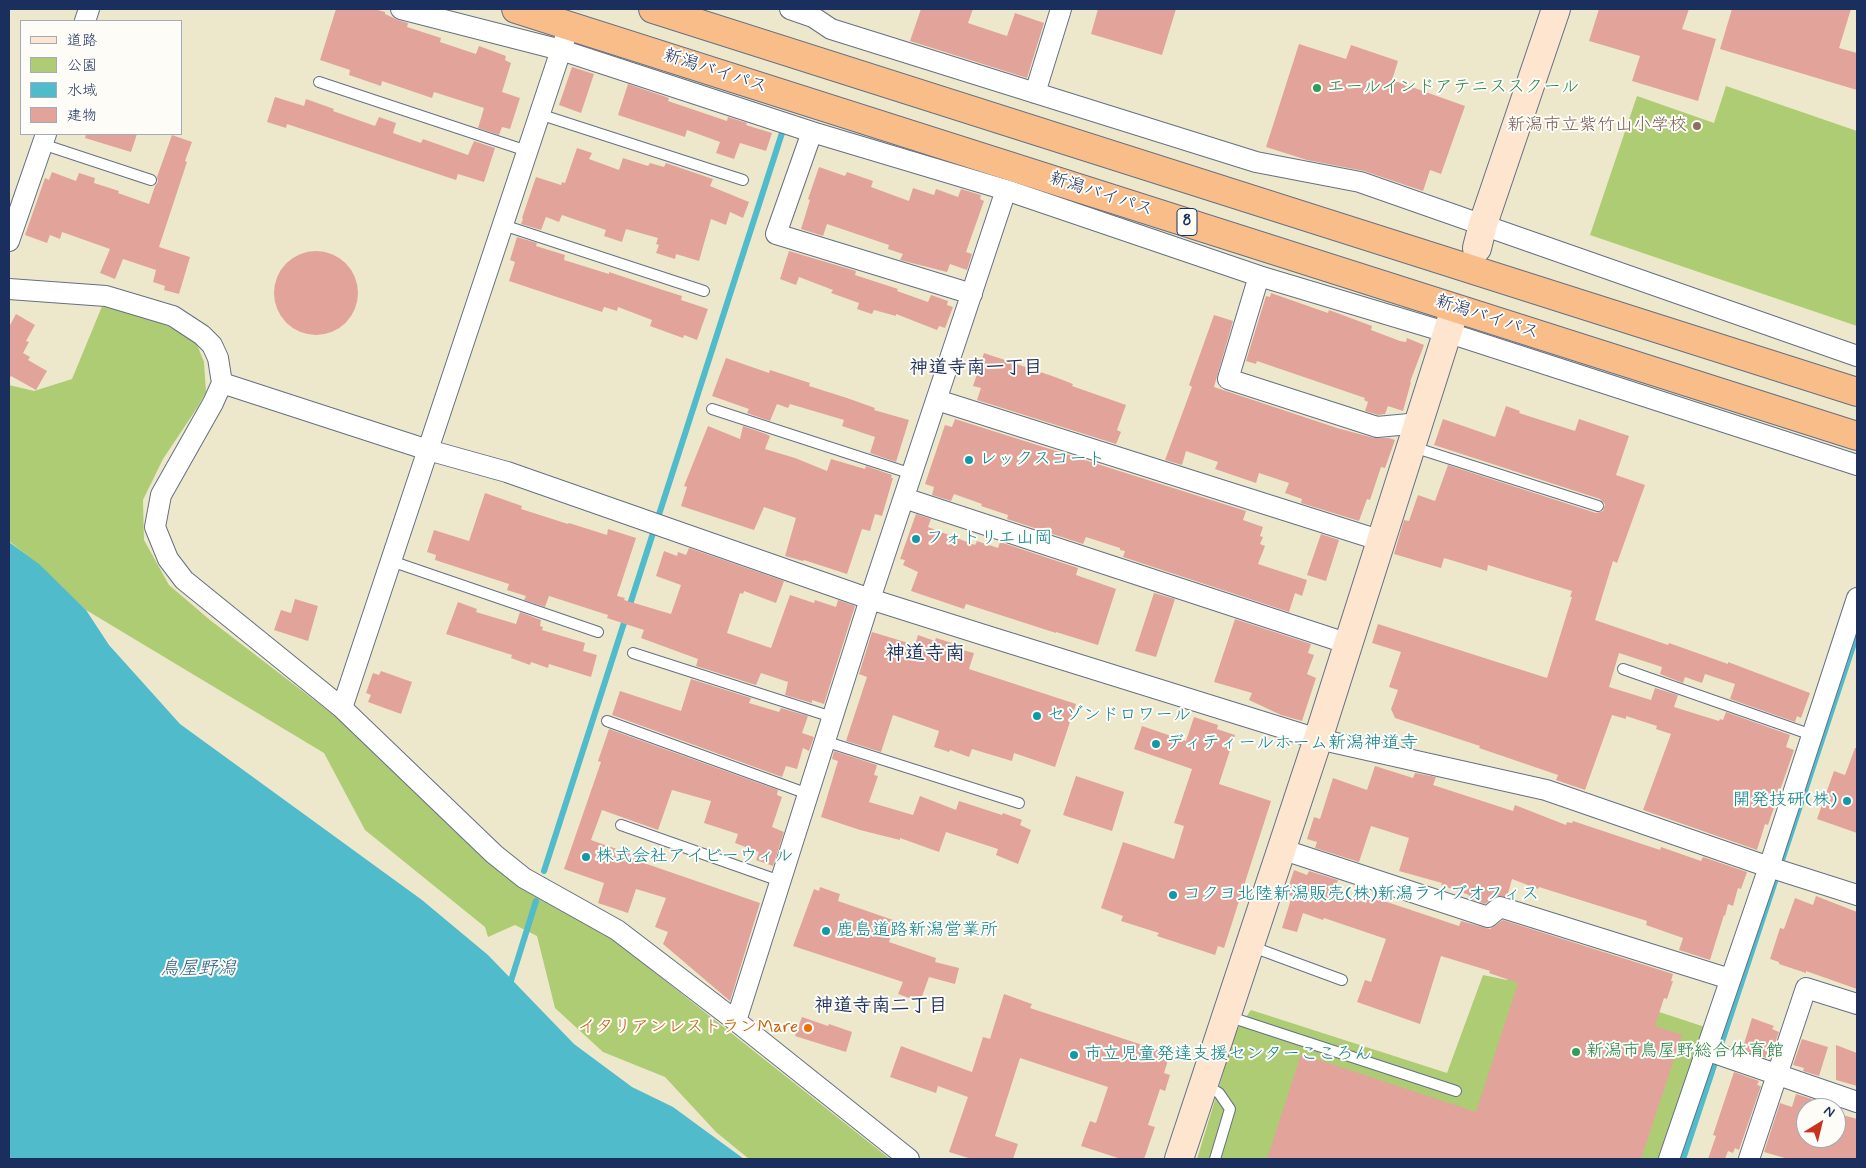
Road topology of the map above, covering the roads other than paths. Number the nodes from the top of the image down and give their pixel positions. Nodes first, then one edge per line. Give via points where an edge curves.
1 (401, 9) edge
2 (516, 9) edge
3 (653, 9) edge
4 (659, 9) edge
5 (790, 9) edge
6 (1061, 9) edge
7 (1556, 9) edge
8 (694, 22) junction
9 (563, 44) junction
10 (319, 82) dead end
11 (1035, 93) junction
12 (539, 114) junction
13 (812, 132) junction
14 (44, 139) edge
15 (527, 151) junction
16 (151, 180) dead end
17 (742, 180) dead end
18 (1006, 190) junction
19 (503, 225) junction
20 (1480, 236) junction
21 (9, 241) edge
22 (1259, 276) junction
23 (9, 288) edge
24 (704, 291) dead end
25 (972, 294) junction
26 (1450, 327) junction
27 (1857, 356) edge
28 (222, 384) junction
29 (1857, 392) edge
30 (936, 400) junction
31 (712, 409) dead end
32 (1416, 435) junction
33 (1857, 436) edge
34 (428, 450) junction
35 (1857, 465) edge
36 (912, 474) junction
37 (904, 498) junction
38 (1598, 506) dead end
39 (1382, 541) junction
40 (391, 561) junction
41 (1857, 598) edge
42 (870, 599) junction
43 (598, 632) dead end
44 (1349, 644) junction
45 (633, 653) dead end
46 (1623, 669) dead end
47 (342, 708) junction
48 (832, 717) junction
49 (607, 722) dead end
50 (1812, 735) junction
51 (1318, 739) junction
52 (824, 741) junction
53 (808, 794) junction
54 (1019, 803) dead end
55 (622, 825) dead end
56 (1281, 849) junction
57 (1769, 867) junction
58 (780, 881) junction
59 (1857, 895) edge
60 (1249, 946) junction
61 (1730, 979) junction
62 (1342, 980) dead end
63 (1857, 1004) edge
64 (1226, 1015) junction
65 (736, 1021) junction
66 (1706, 1050) junction
67 (1777, 1075) junction
68 (1204, 1084) junction
69 (1456, 1091) dead end
70 (1857, 1102) edge
71 (908, 1159) edge
72 (1179, 1159) edge
73 (1215, 1159) edge
74 (1670, 1159) edge
75 (1750, 1159) edge

1 - 9 street
2 - 33 highway, 新潟バイパス / 8
3 - 8 highway, 8
4 - 8 highway
5 - 11 street via 814,17 831,29
6 - 11 street
7 - 20 street
8 - 29 highway, 8
9 - 12 street
9 - 13 street
10 - 15 lane
11 - 20 street via 1256,162 1360,182
12 - 15 street
12 - 17 lane
13 - 18 street
13 - 25 street via 776,234
14 - 16 lane
14 - 21 street
15 - 19 street
18 - 22 street
18 - 25 street
19 - 24 lane
19 - 34 street
20 - 27 street
22 - 26 street
22 - 32 street via 1228,378 1376,427
23 - 28 street via 106,296 173,316 212,344
25 - 30 street
26 - 32 street
26 - 35 street
28 - 34 street
28 - 47 street via 161,495 155,527 168,559 184,580
30 - 36 street
30 - 39 street
31 - 36 lane
32 - 38 lane
32 - 39 street
34 - 40 street
34 - 42 street via 507,472
36 - 37 street
37 - 42 street
37 - 44 street
39 - 44 street
40 - 43 lane
40 - 47 street
41 - 50 street
42 - 48 street
42 - 51 street
44 - 51 street
45 - 48 lane
46 - 50 lane
47 - 65 street via 524,878 617,930
48 - 52 street
49 - 53 lane
50 - 57 street
51 - 56 street
51 - 57 street via 1546,790
52 - 53 street
52 - 54 lane
53 - 58 street
55 - 58 lane
56 - 60 street
56 - 61 street via 1488,918 1500,908
57 - 59 street
57 - 61 street
58 - 65 street
60 - 62 lane
60 - 64 street
61 - 66 street
63 - 67 street via 1806,988
64 - 68 street
64 - 69 lane
65 - 71 street
66 - 67 street
66 - 74 street
67 - 70 street
67 - 75 street
68 - 72 street
68 - 73 lane via 1219,1093 1230,1109

